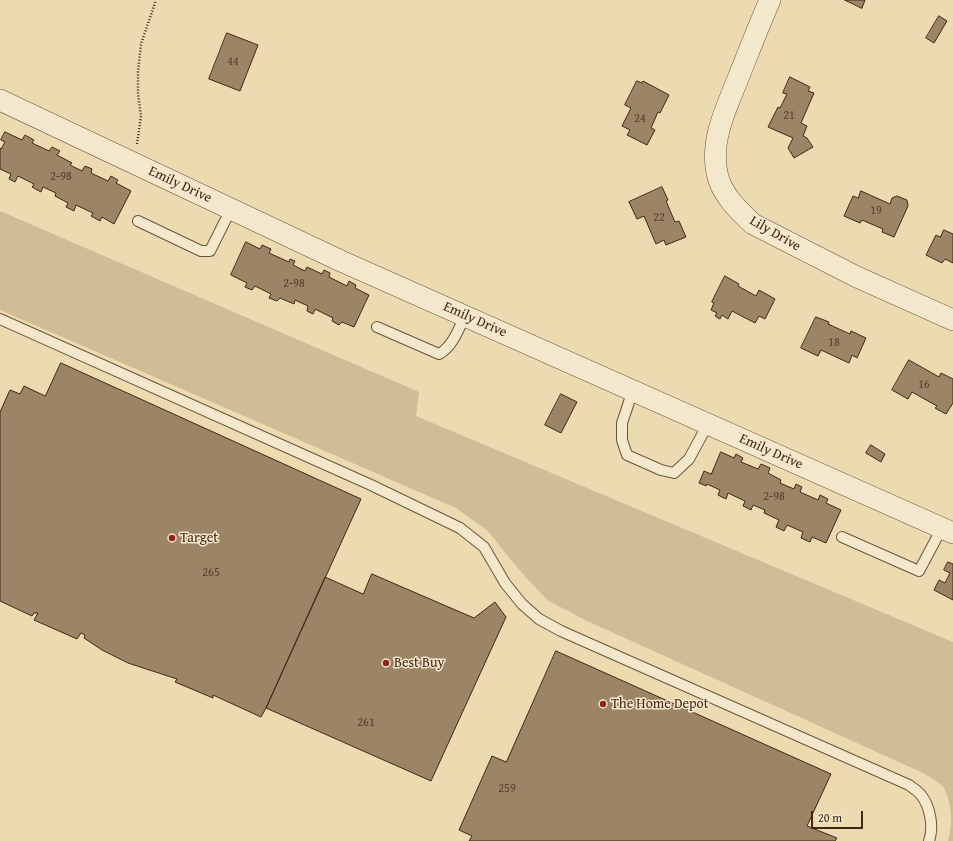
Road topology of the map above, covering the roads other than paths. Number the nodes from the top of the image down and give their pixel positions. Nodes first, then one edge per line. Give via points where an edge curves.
1 (770, 0) edge
2 (0, 100) edge
3 (231, 209) junction
4 (138, 221) dead end
5 (465, 316) junction
6 (0, 319) edge
7 (953, 320) edge
8 (377, 327) dead end
9 (633, 390) junction
10 (708, 424) junction
11 (948, 530) edge
12 (842, 537) dead end
13 (929, 841) edge

1 - 7 street, Lily Drive via 722,119 716,146 717,173 726,196 753,224 857,277
2 - 3 street, Emily Drive
3 - 4 lane via 210,250 201,251
3 - 5 street, Emily Drive
5 - 8 lane via 453,341 439,354
5 - 9 street, Emily Drive
6 - 13 lane via 371,485 460,528 484,547 522,604 539,619 909,785 921,795 929,808
9 - 10 street, Emily Drive
9 - 10 lane via 622,423 622,440 627,454 661,470 674,473 689,459
10 - 11 street, Emily Drive
11 - 12 lane via 919,571

